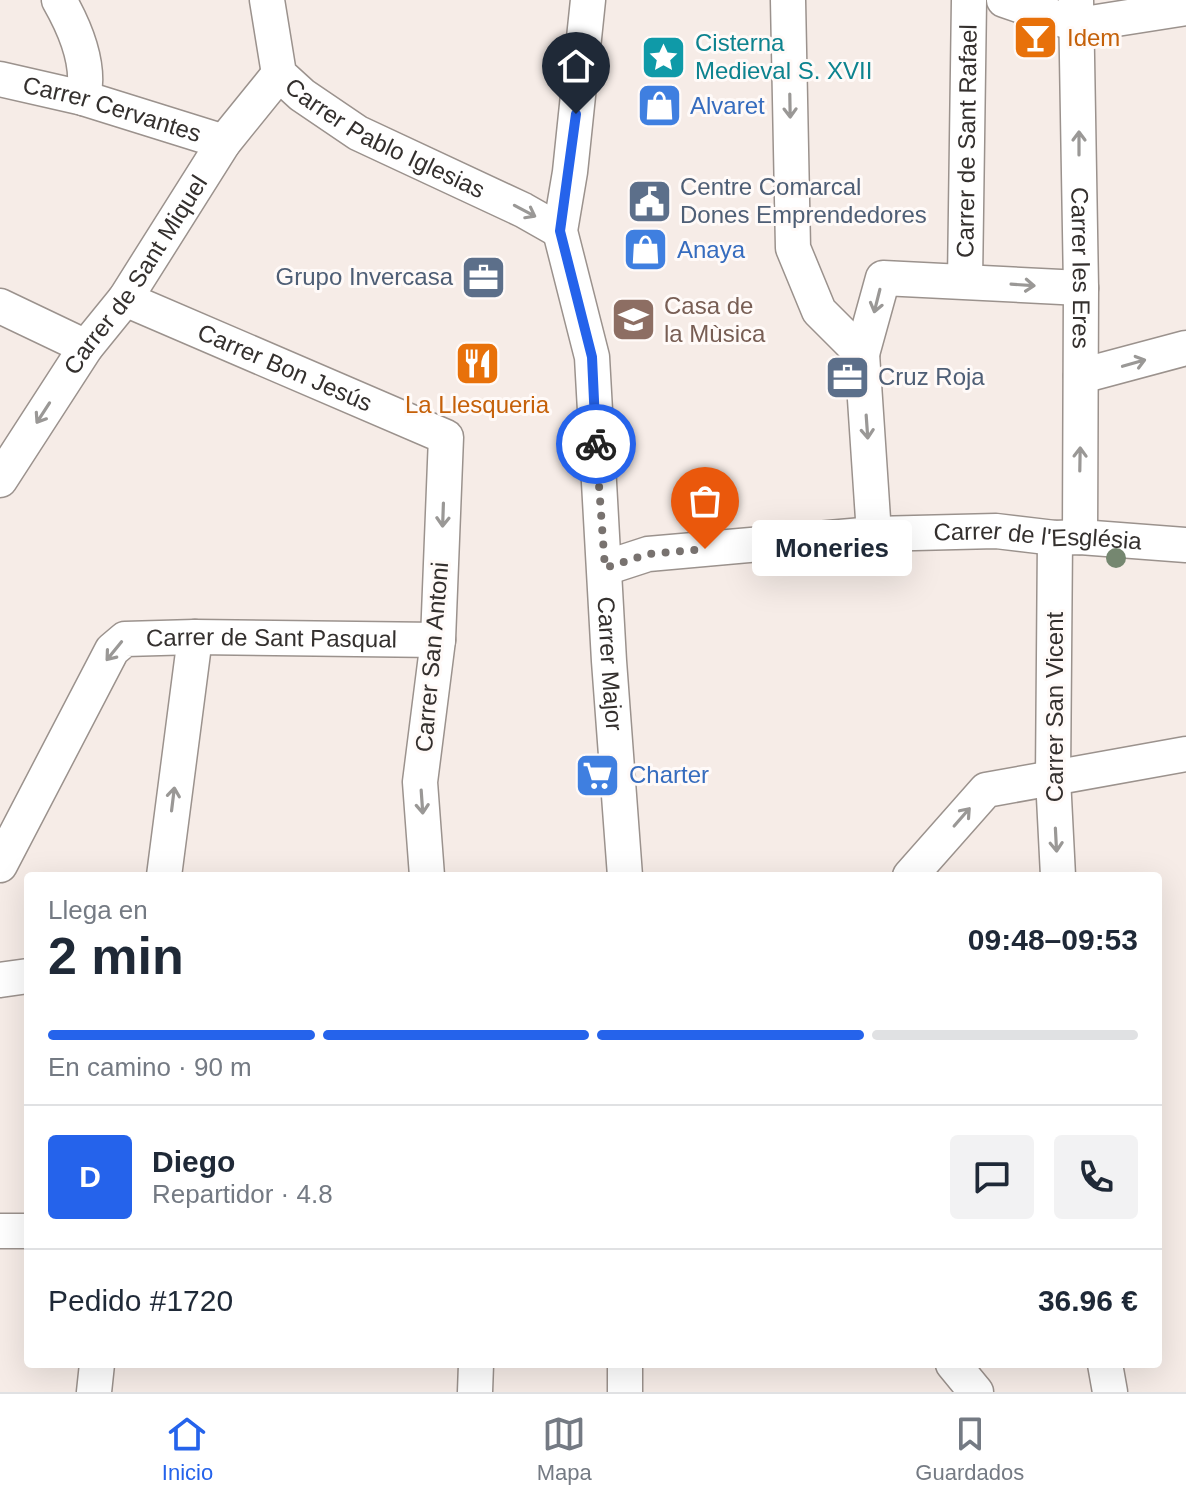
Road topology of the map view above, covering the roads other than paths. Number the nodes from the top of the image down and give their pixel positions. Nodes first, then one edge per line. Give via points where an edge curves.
1 (59, 0) edge
2 (267, 0) edge
3 (588, 0) edge
4 (788, 0) edge
5 (969, 0) edge
6 (1004, 0) edge
7 (1186, 8) edge
8 (1077, 13) edge
9 (279, 74) junction
10 (0, 79) edge
11 (83, 98) junction
12 (224, 142) junction
13 (560, 231) junction
14 (965, 281) junction
15 (1081, 288) junction
16 (125, 299) junction
17 (0, 306) edge
18 (86, 347) junction
19 (1186, 348) edge
20 (862, 354) junction
21 (1081, 376) junction
22 (446, 437) joint
23 (0, 480) edge
24 (874, 534) junction
25 (1067, 538) junction
26 (1186, 545) edge
27 (605, 568) junction
28 (195, 637) junction
29 (438, 640) junction
30 (1186, 754) edge
31 (1053, 778) junction
32 (0, 865) edge
33 (165, 872) edge
34 (427, 872) edge
35 (625, 872) edge
36 (914, 872) edge
37 (1058, 872) edge
38 (24, 977) edge
39 (0, 980) edge
40 (0, 1231) edge
41 (24, 1231) edge
42 (97, 1368) edge
43 (476, 1368) edge
44 (625, 1368) edge
45 (956, 1368) edge
46 (1106, 1368) edge
47 (94, 1392) edge
48 (475, 1392) edge
49 (625, 1392) edge
50 (976, 1392) edge
51 (1110, 1392) edge

1 - 11 street via 82,54
2 - 9 street, Carrer Pablo Iglesias
3 - 13 street
4 -> 20 street via 793,248 819,311
5 - 14 street, Carrer de Sant Rafael
6 - 8 street
7 - 8 street
15 -> 8 street, Carrer les Eres
9 - 12 street, Carrer de Sant Miquel
9 -> 13 street, Carrer Pablo Iglesias via 358,133
10 - 11 street, Carrer Cervantes
11 - 12 street, Carrer Cervantes
12 - 16 street, Carrer de Sant Miquel
13 - 27 street, Carrer Major via 592,357
14 -> 15 street, Carrer de Sant Rafael
14 -> 20 street, Carrer de Sant Rafael via 883,278
15 - 21 street, Carrer les Eres
16 - 18 street, Carrer de Sant Miquel
16 - 22 street, Carrer Bon Jesús
17 - 18 street
18 -> 23 street, Carrer de Sant Miquel
21 -> 19 street
20 -> 24 street
25 -> 21 street, Carrer les Eres
22 -> 29 street, Carrer San Antoni
24 - 25 street, Carrer de l'Església via 996,531
24 - 27 street, Carrer de l'Església via 648,554
25 - 26 street, Carrer de l'Església
25 - 31 street, Carrer San Vicent
27 - 35 street, Carrer Major
28 - 29 street, Carrer de Sant Pasqual
28 -> 32 street, Carrer de Sant Pasqual via 125,639 112,650
33 -> 28 street
29 -> 34 street, Carrer San Antoni via 420,782
30 - 31 street
36 -> 31 street via 986,790
31 -> 37 street, Carrer San Vicent
38 - 39 street
40 - 41 street
42 - 47 street
43 - 48 street
44 - 49 street
45 - 50 street
46 - 51 street

